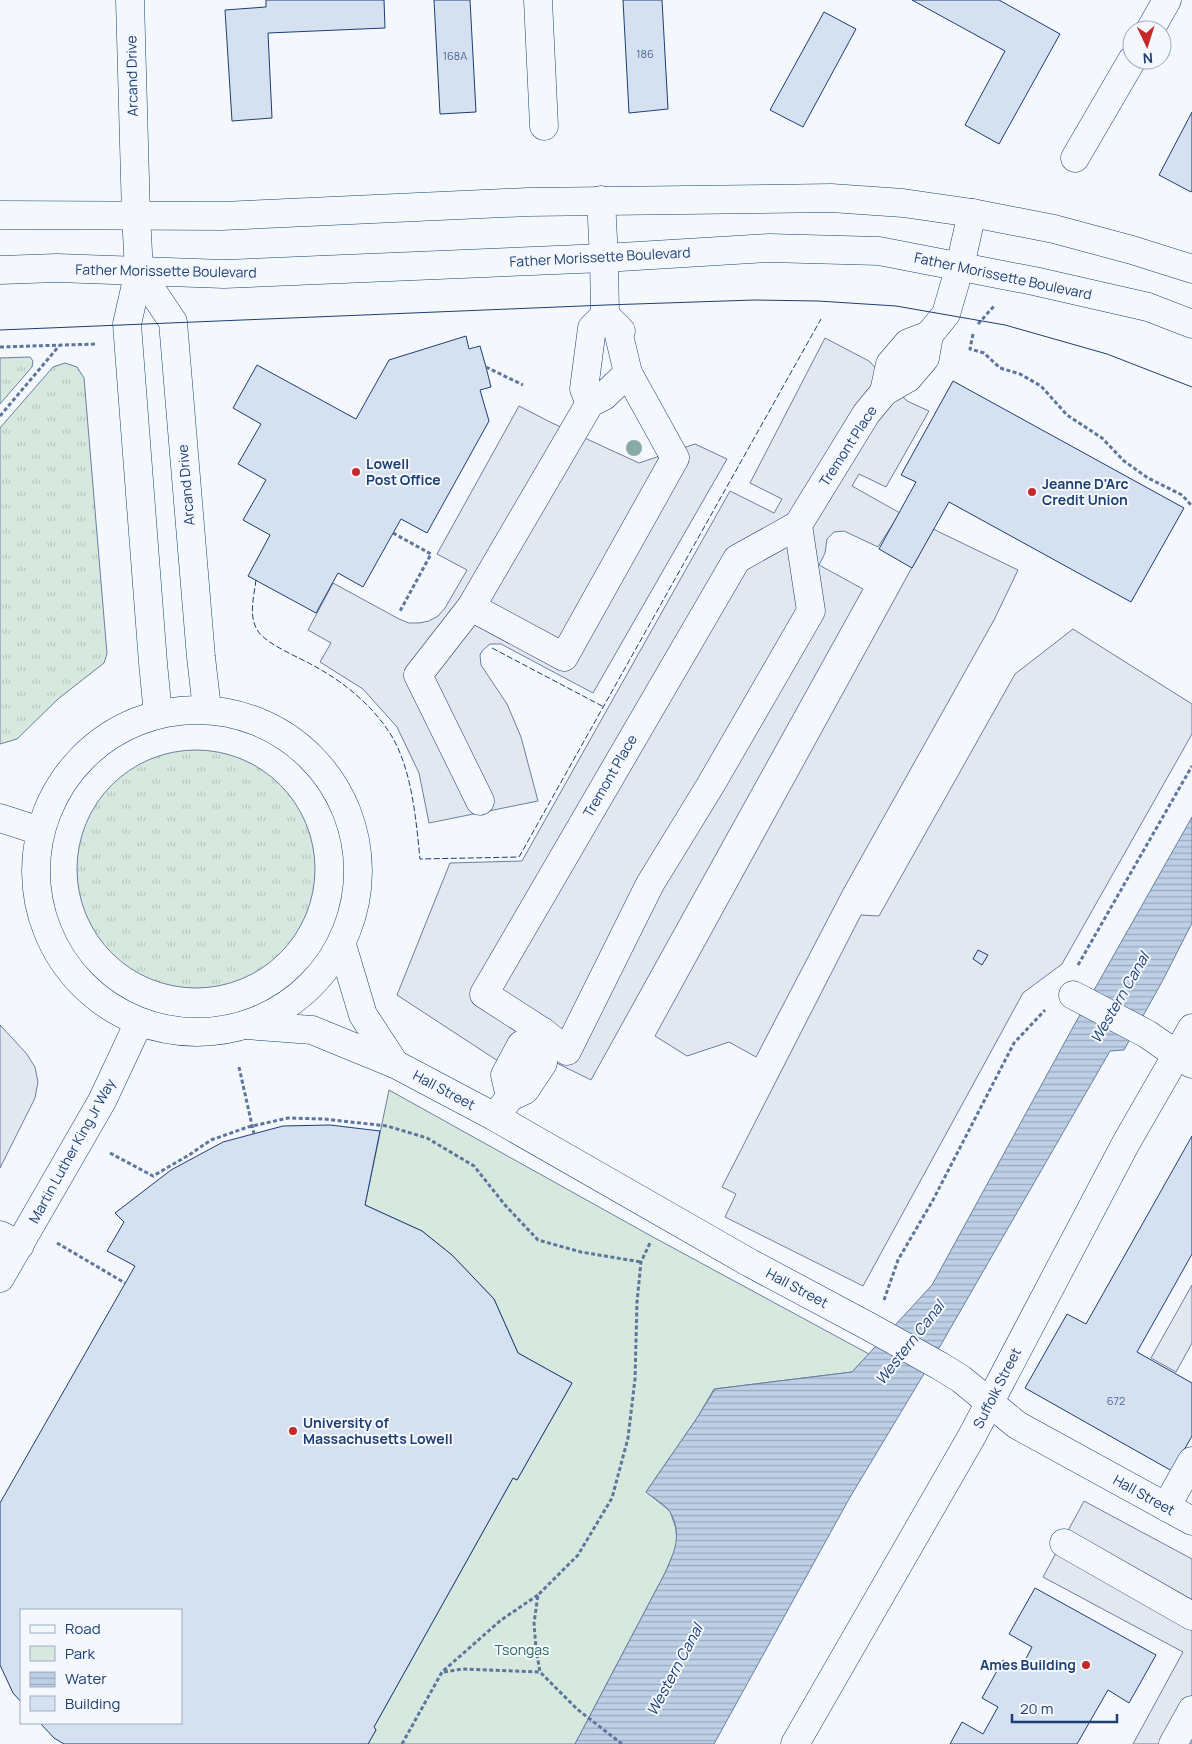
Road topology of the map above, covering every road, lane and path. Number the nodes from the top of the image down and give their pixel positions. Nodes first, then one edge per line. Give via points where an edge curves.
1 (130, 0) edge
2 (538, 0) edge
3 (1167, 0) edge
4 (1156, 20) edge
5 (1126, 70) edge
6 (544, 126) dead end
7 (1075, 158) dead end
8 (601, 200) junction
9 (972, 213) junction
10 (0, 215) edge
11 (136, 215) junction
12 (604, 258) junction
13 (960, 266) junction
14 (1192, 269) edge
15 (0, 270) edge
16 (139, 271) junction
17 (995, 304) dead end
18 (605, 315) junction
19 (1192, 324) edge
20 (98, 344) dead end
21 (60, 346) junction
22 (0, 347) edge
23 (486, 367) dead end
24 (628, 373) junction
25 (523, 385) dead end
26 (590, 402) junction
27 (0, 416) edge
28 (1192, 506) edge
29 (798, 525) junction
30 (393, 533) dead end
31 (471, 607) junction
32 (399, 613) dead end
33 (207, 710) junction
34 (158, 714) junction
35 (1192, 766) edge
36 (480, 801) dead end
37 (0, 818) edge
38 (40, 831) junction
39 (342, 945) junction
40 (1077, 967) dead end
41 (1073, 995) dead end
42 (1046, 1008) dead end
43 (138, 1022) junction
44 (245, 1025) junction
45 (1192, 1028) edge
46 (542, 1032) junction
47 (1184, 1059) edge
48 (395, 1064) junction
49 (239, 1067) dead end
50 (503, 1107) junction
51 (252, 1126) junction
52 (254, 1134) dead end
53 (106, 1151) dead end
54 (653, 1237) dead end
55 (10, 1240) edge
56 (57, 1242) dead end
57 (641, 1262) junction
58 (0, 1278) edge
59 (125, 1283) dead end
60 (870, 1327) junction
61 (989, 1402) junction
62 (1192, 1461) edge
63 (1166, 1507) junction
64 (1192, 1521) edge
65 (1064, 1543) dead end
66 (538, 1595) junction
67 (1192, 1616) edge
68 (442, 1672) junction
69 (540, 1672) junction
70 (1192, 1710) edge
71 (402, 1744) edge
72 (622, 1744) edge
73 (795, 1744) edge
74 (1173, 1744) edge

1 - 11 street, Arcand Drive
2 - 6 street
3 - 4 street
5 - 7 street
8 - 9 street via 831,198 903,203
8 - 11 street via 221,216
8 - 12 street
9 - 13 street, Tremont Place
9 - 14 street via 1054,229
10 - 11 street
11 - 16 street, Arcand Drive
12 - 13 street, Father Morissette Boulevard via 769,248 879,251
12 - 16 street, Father Morissette Boulevard via 224,274
12 - 18 street
13 - 19 street, Father Morissette Boulevard via 1148,307
13 - 29 street, Tremont Place via 946,314 929,335 925,358 908,378 884,392 866,414
15 - 16 street, Father Morissette Boulevard
16 - 33 street, Arcand Drive via 172,322
16 - 34 street, Arcand Drive via 127,324
17 - 28 path via 977,325 970,349 984,354 1000,368 1020,374 1041,386 1067,415 1102,438 1124,461 1148,478 1182,495
18 - 24 street via 621,331 619,335
18 - 26 street via 592,328 584,389
20 - 21 path
21 - 22 path
21 - 27 path
23 - 25 path
24 - 26 street via 604,396
24 - 31 street via 675,458 564,657
26 - 31 street
29 - 46 street, Tremont Place via 811,611 650,884 568,1051
29 - 46 street, Tremont Place via 737,559 484,994
30 - 32 path via 431,554
31 - 36 street via 418,676
33 - 34 street
33 - 39 street via 246,717 283,733 314,758 338,791 353,827 360,867 355,907
34 - 38 street via 105,738 64,778
35 - 40 path
37 - 38 street
38 - 43 street via 35,878 44,924 65,965 97,999
39 - 44 street via 328,967 298,998 269,1016
39 - 48 street, Hall Street via 362,1016
41 - 47 street via 1147,1034
42 - 60 path via 1014,1043 933,1200 898,1260 888,1293
43 - 44 street via 191,1033
43 - 55 street, Martin Luther King Jr Way via 102,1101
44 - 48 street, Hall Street via 312,1030
45 - 47 street, Suffolk Street
46 - 50 street via 521,1045 505,1075
47 - 61 street, Suffolk Street via 1126,1143
48 - 50 street, Hall Street
49 - 51 path
50 - 60 street, Hall Street via 750,1263
51 - 52 path
51 - 53 path via 211,1140 153,1176
51 - 57 path via 288,1118 324,1119 387,1126 427,1138 474,1166 538,1240 581,1252
54 - 57 path
55 - 58 street, Martin Luther King Jr Way
56 - 59 path
57 - 66 path via 635,1379 628,1438 612,1498 578,1555
60 - 61 street, Hall Street via 961,1379
61 - 63 street, Hall Street via 1017,1425
61 - 73 street, Suffolk Street
62 - 63 street
63 - 64 street, Hall Street
65 - 67 street
66 - 68 path via 501,1620
66 - 69 path via 534,1623
68 - 69 path via 462,1669
68 - 71 path
69 - 72 path via 576,1709
70 - 74 street

